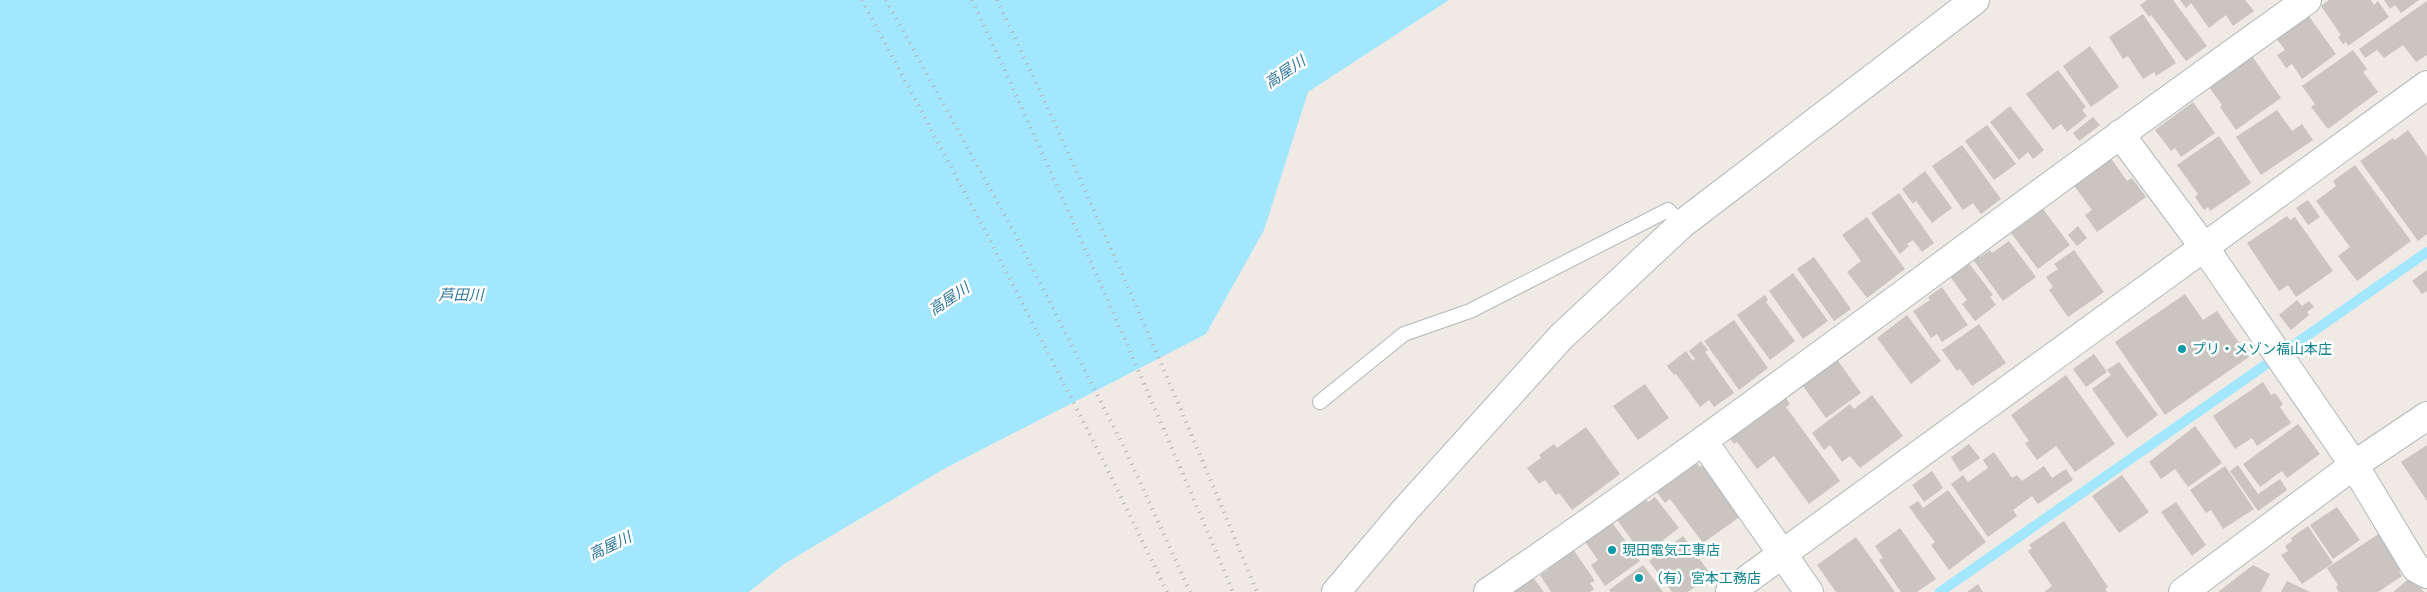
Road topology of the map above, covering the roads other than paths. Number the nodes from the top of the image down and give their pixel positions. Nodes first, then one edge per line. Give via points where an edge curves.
1 (1975, 0) edge
2 (2307, 0) edge
3 (2427, 85) edge
4 (2120, 134) junction
5 (1682, 224) junction
6 (2204, 247) junction
7 (1320, 402) dead end
8 (2427, 416) edge
9 (1703, 441) junction
10 (2354, 465) junction
11 (1783, 554) junction
12 (2427, 574) edge
13 (1336, 592) edge
14 (1488, 592) edge
15 (1730, 592) edge
16 (1810, 592) edge
17 (2183, 592) edge

1 - 5 street
2 - 4 street
3 - 6 street
4 - 6 street
4 - 9 street
5 - 7 lane via 1668,210 1470,311 1404,334
5 - 13 street via 1561,337
6 - 10 street
6 - 11 street
8 - 10 street
9 - 11 street
9 - 14 street
10 - 12 street via 2416,568
10 - 17 street
11 - 15 street
11 - 16 street

